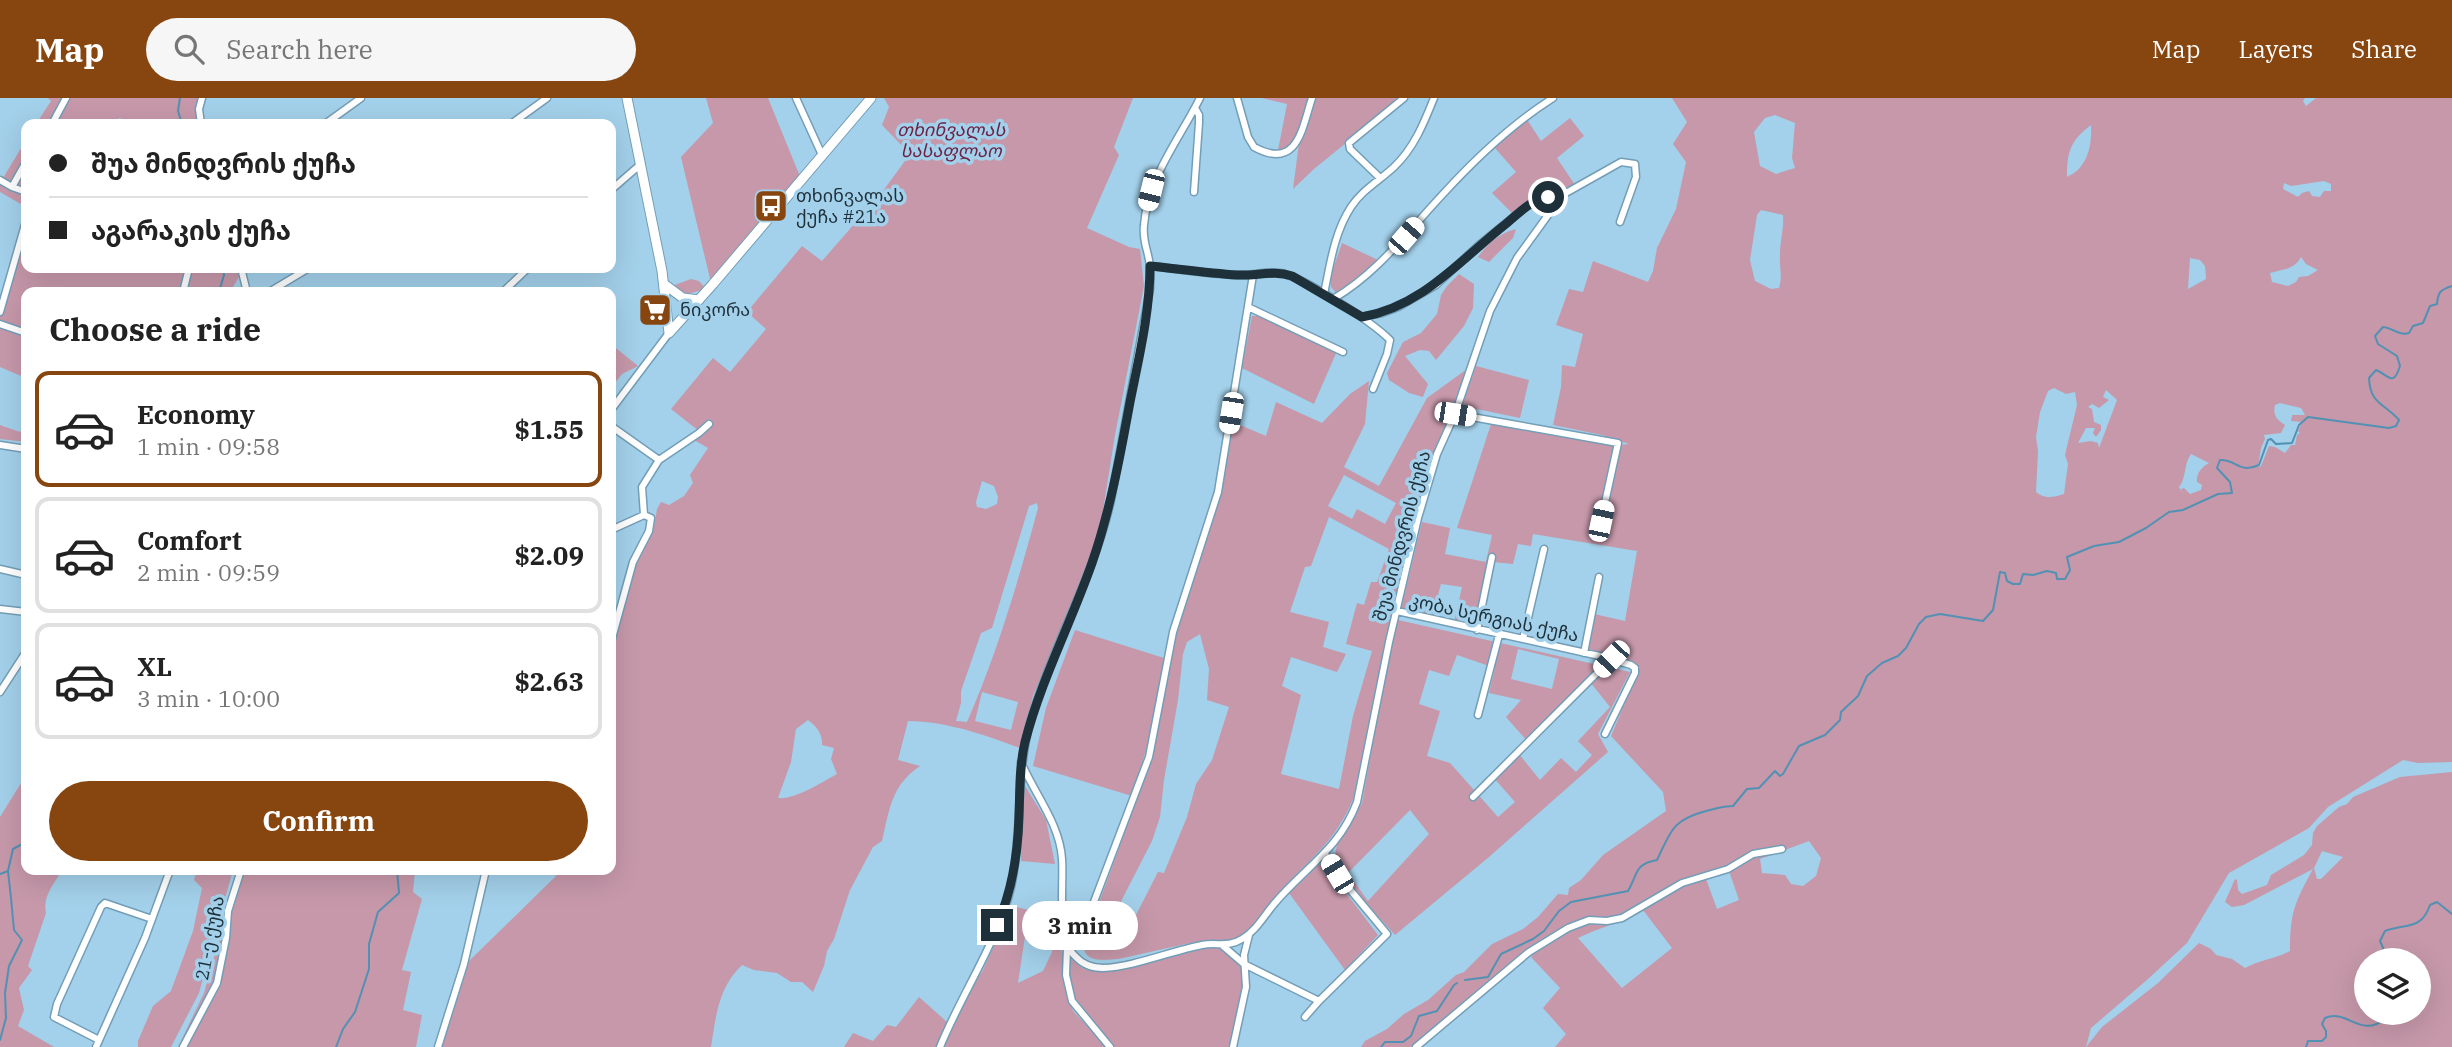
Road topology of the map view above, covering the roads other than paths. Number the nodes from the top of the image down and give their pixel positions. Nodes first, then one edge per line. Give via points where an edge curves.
1 (202, 98) edge
2 (361, 98) edge
3 (547, 98) edge
4 (627, 98) edge
5 (796, 98) edge
6 (871, 98) edge
7 (1200, 98) edge
8 (1237, 98) edge
9 (1312, 98) edge
10 (1404, 98) edge
11 (1434, 98) edge
12 (1553, 98) edge
13 (63, 99) edge
14 (1195, 108) junction
15 (54, 119) edge
16 (200, 119) edge
17 (332, 119) edge
18 (518, 119) edge
19 (822, 155) junction
20 (642, 163) junction
21 (21, 171) edge
22 (1380, 178) junction
23 (0, 180) edge
24 (616, 186) edge
25 (12, 187) junction
26 (21, 190) edge
27 (1194, 192) dead end
28 (1557, 198) junction
29 (1620, 222) dead end
30 (21, 238) edge
31 (1150, 266) junction
32 (301, 273) edge
33 (523, 273) edge
34 (1253, 275) junction
35 (664, 284) junction
36 (277, 287) edge
37 (508, 287) edge
38 (1324, 294) junction
39 (1333, 299) junction
40 (699, 300) junction
41 (1248, 307) junction
42 (0, 312) edge
43 (1362, 317) junction
44 (0, 324) edge
45 (21, 330) edge
46 (669, 333) junction
47 (1343, 352) dead end
48 (1373, 389) dead end
49 (616, 397) edge
50 (619, 398) junction
51 (616, 402) edge
52 (1455, 414) junction
53 (709, 424) dead end
54 (616, 430) edge
55 (0, 445) edge
56 (21, 448) edge
57 (659, 460) junction
58 (644, 515) junction
59 (1601, 521) dead end
60 (616, 528) edge
61 (1544, 549) dead end
62 (1493, 557) dead end
63 (0, 569) edge
64 (21, 574) edge
65 (1600, 577) dead end
66 (0, 609) edge
67 (21, 611) edge
68 (1397, 611) junction
69 (616, 624) edge
70 (1477, 630) junction
71 (1499, 635) junction
72 (1523, 639) junction
73 (1584, 653) junction
74 (1611, 659) junction
75 (21, 660) edge
76 (0, 692) edge
77 (1478, 715) dead end
78 (1605, 734) dead end
79 (1021, 762) junction
80 (1473, 797) dead end
81 (1782, 849) dead end
82 (1325, 855) junction
83 (168, 875) edge
84 (239, 875) edge
85 (485, 875) edge
86 (152, 919) junction
87 (1250, 933) junction
88 (1223, 946) junction
89 (1067, 948) junction
90 (1244, 964) junction
91 (1319, 1001) junction
92 (1305, 1017) dead end
93 (97, 1044) edge
94 (183, 1047) edge
95 (438, 1047) edge
96 (940, 1047) edge
97 (1110, 1047) edge
98 (1233, 1047) edge
99 (1416, 1047) edge

1 - 16 street
2 - 17 street
3 - 18 street
4 - 20 street
5 - 19 street
6 - 19 street
7 - 14 street
8 - 9 street via 1254,147 1273,153 1288,152 1297,144
10 - 22 street via 1349,144
11 - 22 street via 1411,148
12 - 39 street via 1504,133 1380,263
13 - 15 street
14 - 27 street via 1199,123
14 - 31 street via 1151,190 1143,226
19 - 40 street
20 - 24 street
20 - 35 street
21 - 25 street
22 - 38 street via 1351,207 1336,235
23 - 25 street
25 - 26 street
28 - 29 street via 1621,162 1636,164
28 - 43 street via 1541,198 1526,207 1436,285 1398,307
28 - 52 street, შუა მინდვრის ქუჩა via 1517,258 1490,311
30 - 42 street
31 - 34 street
31 - 79 street via 1144,330 1105,523 1043,682
32 - 36 street
33 - 37 street
34 - 38 street via 1282,273
34 - 41 street
35 - 40 street via 682,298
35 - 46 street
38 - 39 street
39 - 43 street
40 - 46 street
41 - 47 street
41 - 89 street via 1218,492 1173,632 1149,757 1089,915
43 - 48 street via 1390,340
44 - 45 street
46 - 50 street
49 - 50 street
50 - 51 street
52 - 59 street via 1618,443
52 - 68 street, შუა მინდვრის ქუჩა via 1437,454
53 - 57 street
54 - 57 street
55 - 56 street
57 - 58 street via 642,487
58 - 60 street
58 - 69 street via 651,518 649,531 635,556
61 - 72 street
62 - 70 street
63 - 64 street
65 - 73 street
66 - 67 street
68 - 70 street, კობა სერგიას ქუჩა
68 - 82 street, შუა მინდვრის ქუჩა via 1357,802
70 - 71 street, კობა სერგიას ქუჩა
71 - 72 street, კობა სერგიას ქუჩა
71 - 77 street
72 - 73 street, კობა სერგიას ქუჩა
73 - 74 street, კობა სერგიას ქუჩა
74 - 78 street, კობა სერგიას ქუჩა via 1632,665 1635,673
74 - 80 street
75 - 76 street
79 - 89 street via 1062,855
79 - 96 street via 1010,890
81 - 99 street via 1753,854 1728,869 1682,883 1622,918 1589,920 1568,928 1530,952
82 - 87 street, შუა მინდვრის ქუჩა
82 - 91 street via 1387,934
83 - 86 street
84 - 94 street, 21-ე ქუჩა via 228,911 217,983
85 - 95 street
86 - 93 street
86 - 93 street via 104,903 57,1004 54,1017
87 - 88 street, შუა მინდვრის ქუჩა
87 - 90 street
88 - 89 street, შუა მინდვრის ქუჩა via 1206,944 1102,968 1088,966
88 - 90 street
89 - 97 street via 1066,975 1072,1001
90 - 91 street
90 - 98 street via 1245,987
91 - 92 street

